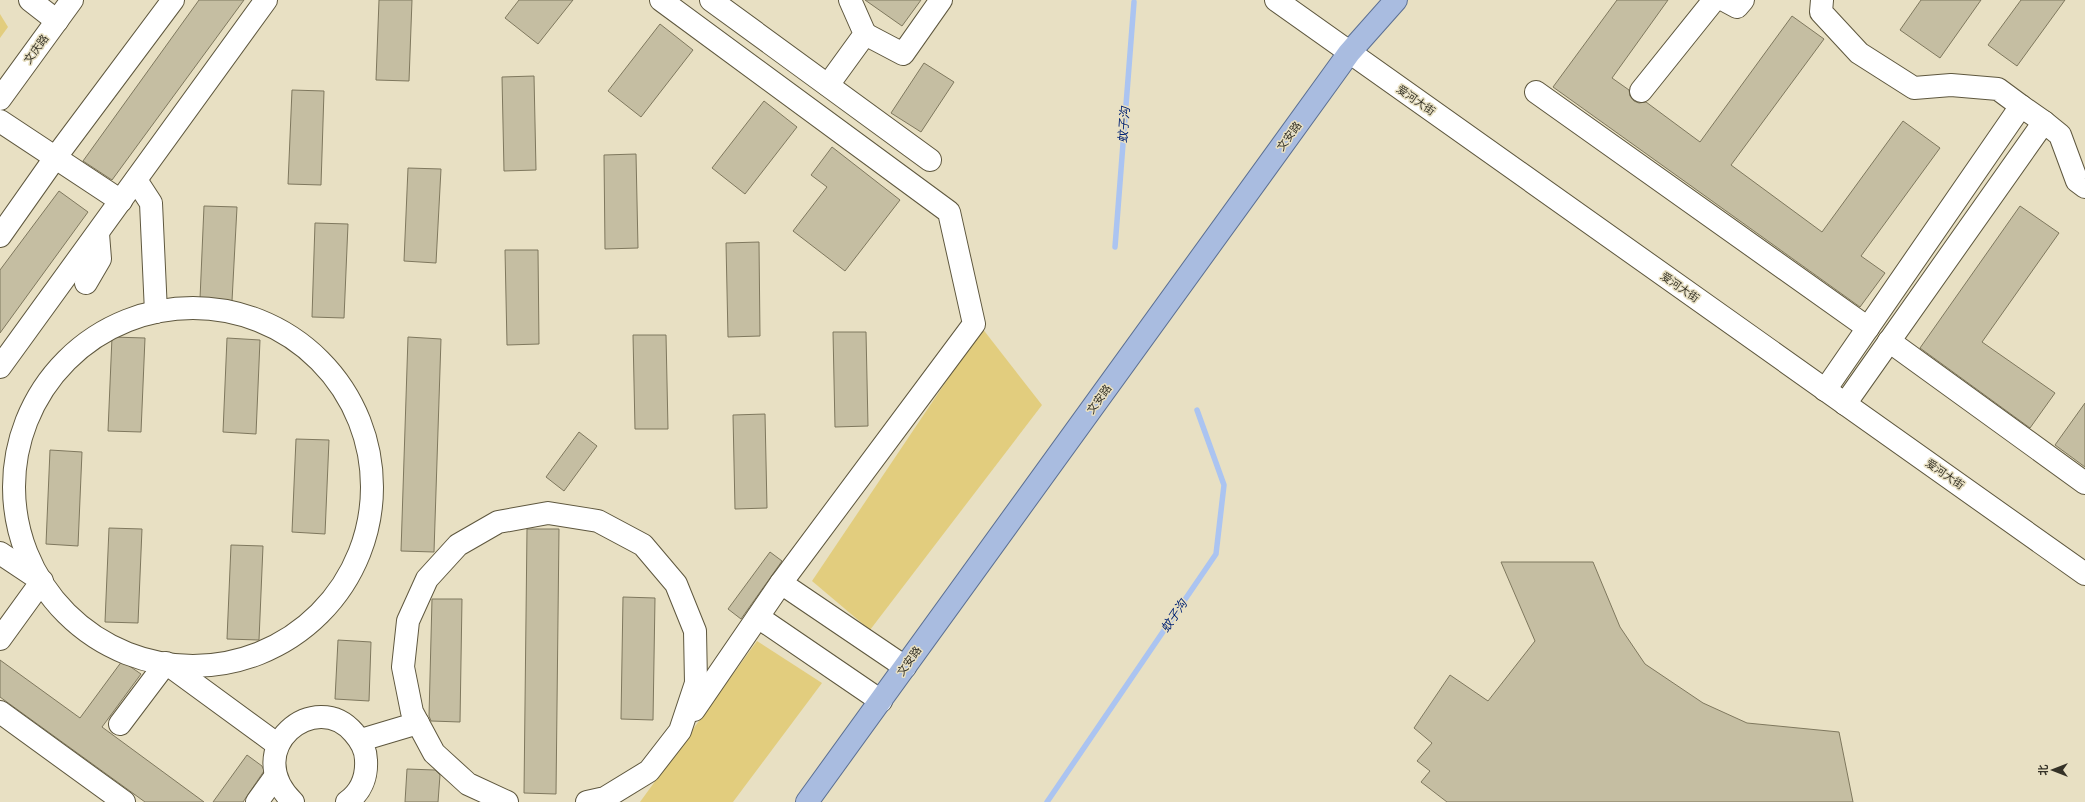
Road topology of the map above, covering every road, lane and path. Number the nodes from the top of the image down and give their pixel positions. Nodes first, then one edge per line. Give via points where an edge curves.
1 (30, 0) edge
2 (72, 0) edge
3 (173, 0) edge
4 (266, 0) edge
5 (661, 0) edge
6 (711, 0) edge
7 (941, 0) edge
8 (1276, 0) edge
9 (1396, 0) edge
10 (1714, 0) edge
11 (1724, 0) edge
12 (1743, 0) edge
13 (1822, 0) edge
14 (852, 1) edge
15 (57, 21) junction
16 (865, 34) junction
17 (1349, 53) junction
18 (828, 85) junction
19 (1642, 91) dead end
20 (1536, 92) dead end
21 (0, 99) edge
22 (2021, 106) junction
23 (0, 121) edge
24 (2044, 122) junction
25 (55, 158) junction
26 (930, 160) dead end
27 (136, 180) junction
28 (2085, 187) edge
29 (121, 201) junction
30 (98, 234) junction
31 (0, 236) edge
32 (86, 283) dead end
33 (156, 312) junction
34 (1868, 328) junction
35 (1889, 341) junction
36 (0, 367) edge
37 (1825, 390) junction
38 (1845, 404) junction
39 (2085, 483) edge
40 (0, 552) edge
41 (2085, 574) edge
42 (42, 581) junction
43 (781, 583) junction
44 (758, 617) junction
45 (0, 639) edge
46 (166, 663) junction
47 (905, 666) junction
48 (881, 700) junction
49 (0, 712) edge
50 (418, 723) junction
51 (120, 724) dead end
52 (680, 731) junction
53 (361, 740) junction
54 (278, 745) junction
55 (649, 771) junction
56 (275, 777) junction
57 (353, 800) edge
58 (124, 802) edge
59 (256, 802) edge
60 (293, 802) edge
61 (507, 802) edge
62 (587, 802) edge
63 (627, 802) edge
64 (808, 802) edge

1 - 15 street
2 - 15 street, 文庆路
3 - 25 street
4 - 27 street
5 - 43 street via 949,212 974,324
6 - 18 street
7 - 16 street via 903,54
8 - 17 street, 爱河大街
9 - 17 main road, 文安路
10 - 19 street
11 - 12 street via 1737,7
13 - 22 street via 1821,12 1859,53 1914,88 1952,85 1998,89
14 - 16 street
15 - 21 street, 文庆路
16 - 18 street
17 - 37 street, 爱河大街
17 - 47 main road, 文安路
18 - 26 street
20 - 34 street
22 - 24 street
22 - 34 street
23 - 25 street
24 - 28 street via 2060,135 2077,181
24 - 35 street
25 - 29 street
25 - 31 street
27 - 29 street
27 - 33 street via 151,203
29 - 30 street
30 - 32 street via 100,259
30 - 36 street
33 - 42 street via 124,320 73,352 35,399 15,456 14,508 28,559
33 - 46 street via 183,306 242,313 297,339 340,382 353,409 366,437 372,497 358,556 332,601 293,636 246,659 194,667
34 - 37 street
35 - 38 street
35 - 39 street
37 - 38 street, 爱河大街
38 - 41 street, 爱河大街
40 - 42 street
42 - 45 street
42 - 46 street via 56,603 95,638 142,660
43 - 44 street
43 - 47 street
44 - 48 street
44 - 52 street
46 - 51 street
46 - 54 street
47 - 48 main road, 文安路
48 - 64 main road, 文安路
49 - 58 street
50 - 52 street via 412,712 403,667 408,621 427,579 458,545 498,522 548,513 598,520 643,545 676,584 695,631 696,682
50 - 53 street
50 - 61 street via 434,752 468,784
52 - 55 street
53 - 54 street via 339,721 325,717 310,718 297,724 286,733
53 - 57 street via 367,768 363,784
54 - 56 street via 274,761
55 - 62 street via 605,798
55 - 63 street
56 - 59 street
56 - 60 street via 282,792

